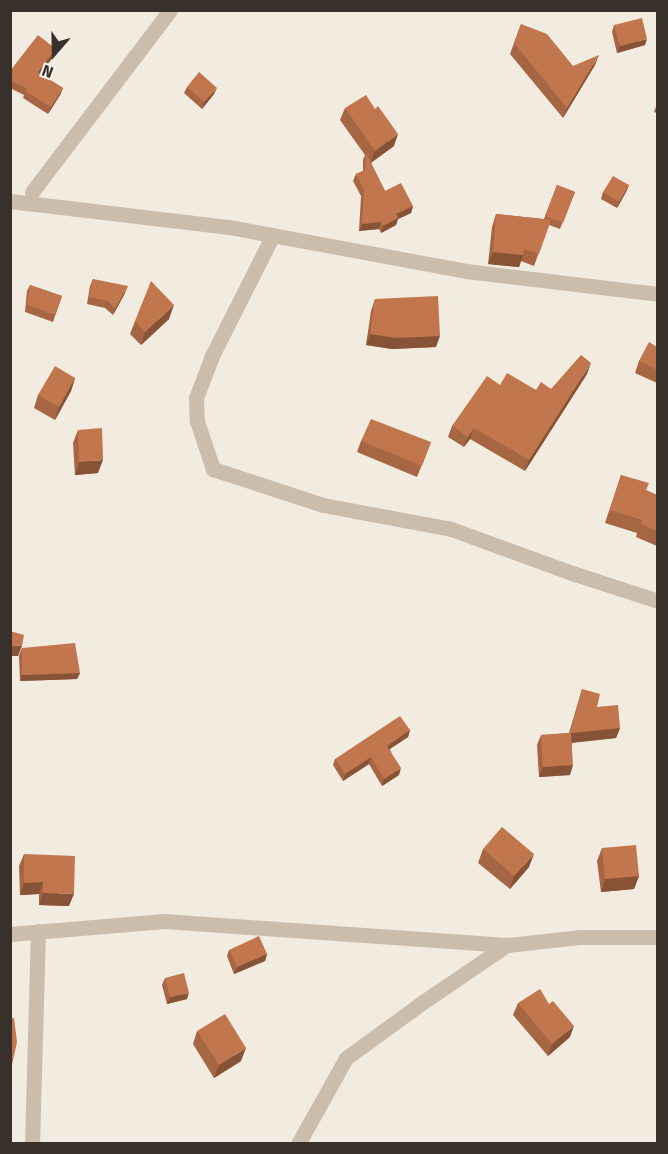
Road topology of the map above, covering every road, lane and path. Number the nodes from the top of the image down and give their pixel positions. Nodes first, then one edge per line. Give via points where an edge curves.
1 (170, 10) edge
2 (32, 192) dead end
3 (10, 201) edge
4 (273, 235) junction
5 (657, 294) edge
6 (657, 601) edge
7 (38, 931) junction
8 (10, 934) edge
9 (657, 938) edge
10 (507, 945) junction
11 (32, 1143) edge
12 (298, 1143) edge

1 - 2 street
3 - 4 street
4 - 5 street via 466,271
4 - 6 street via 212,356 196,398 197,421 213,469 323,505 450,529
7 - 8 street
7 - 10 street via 164,921
7 - 11 street
9 - 10 street via 579,937
10 - 12 street via 346,1058

